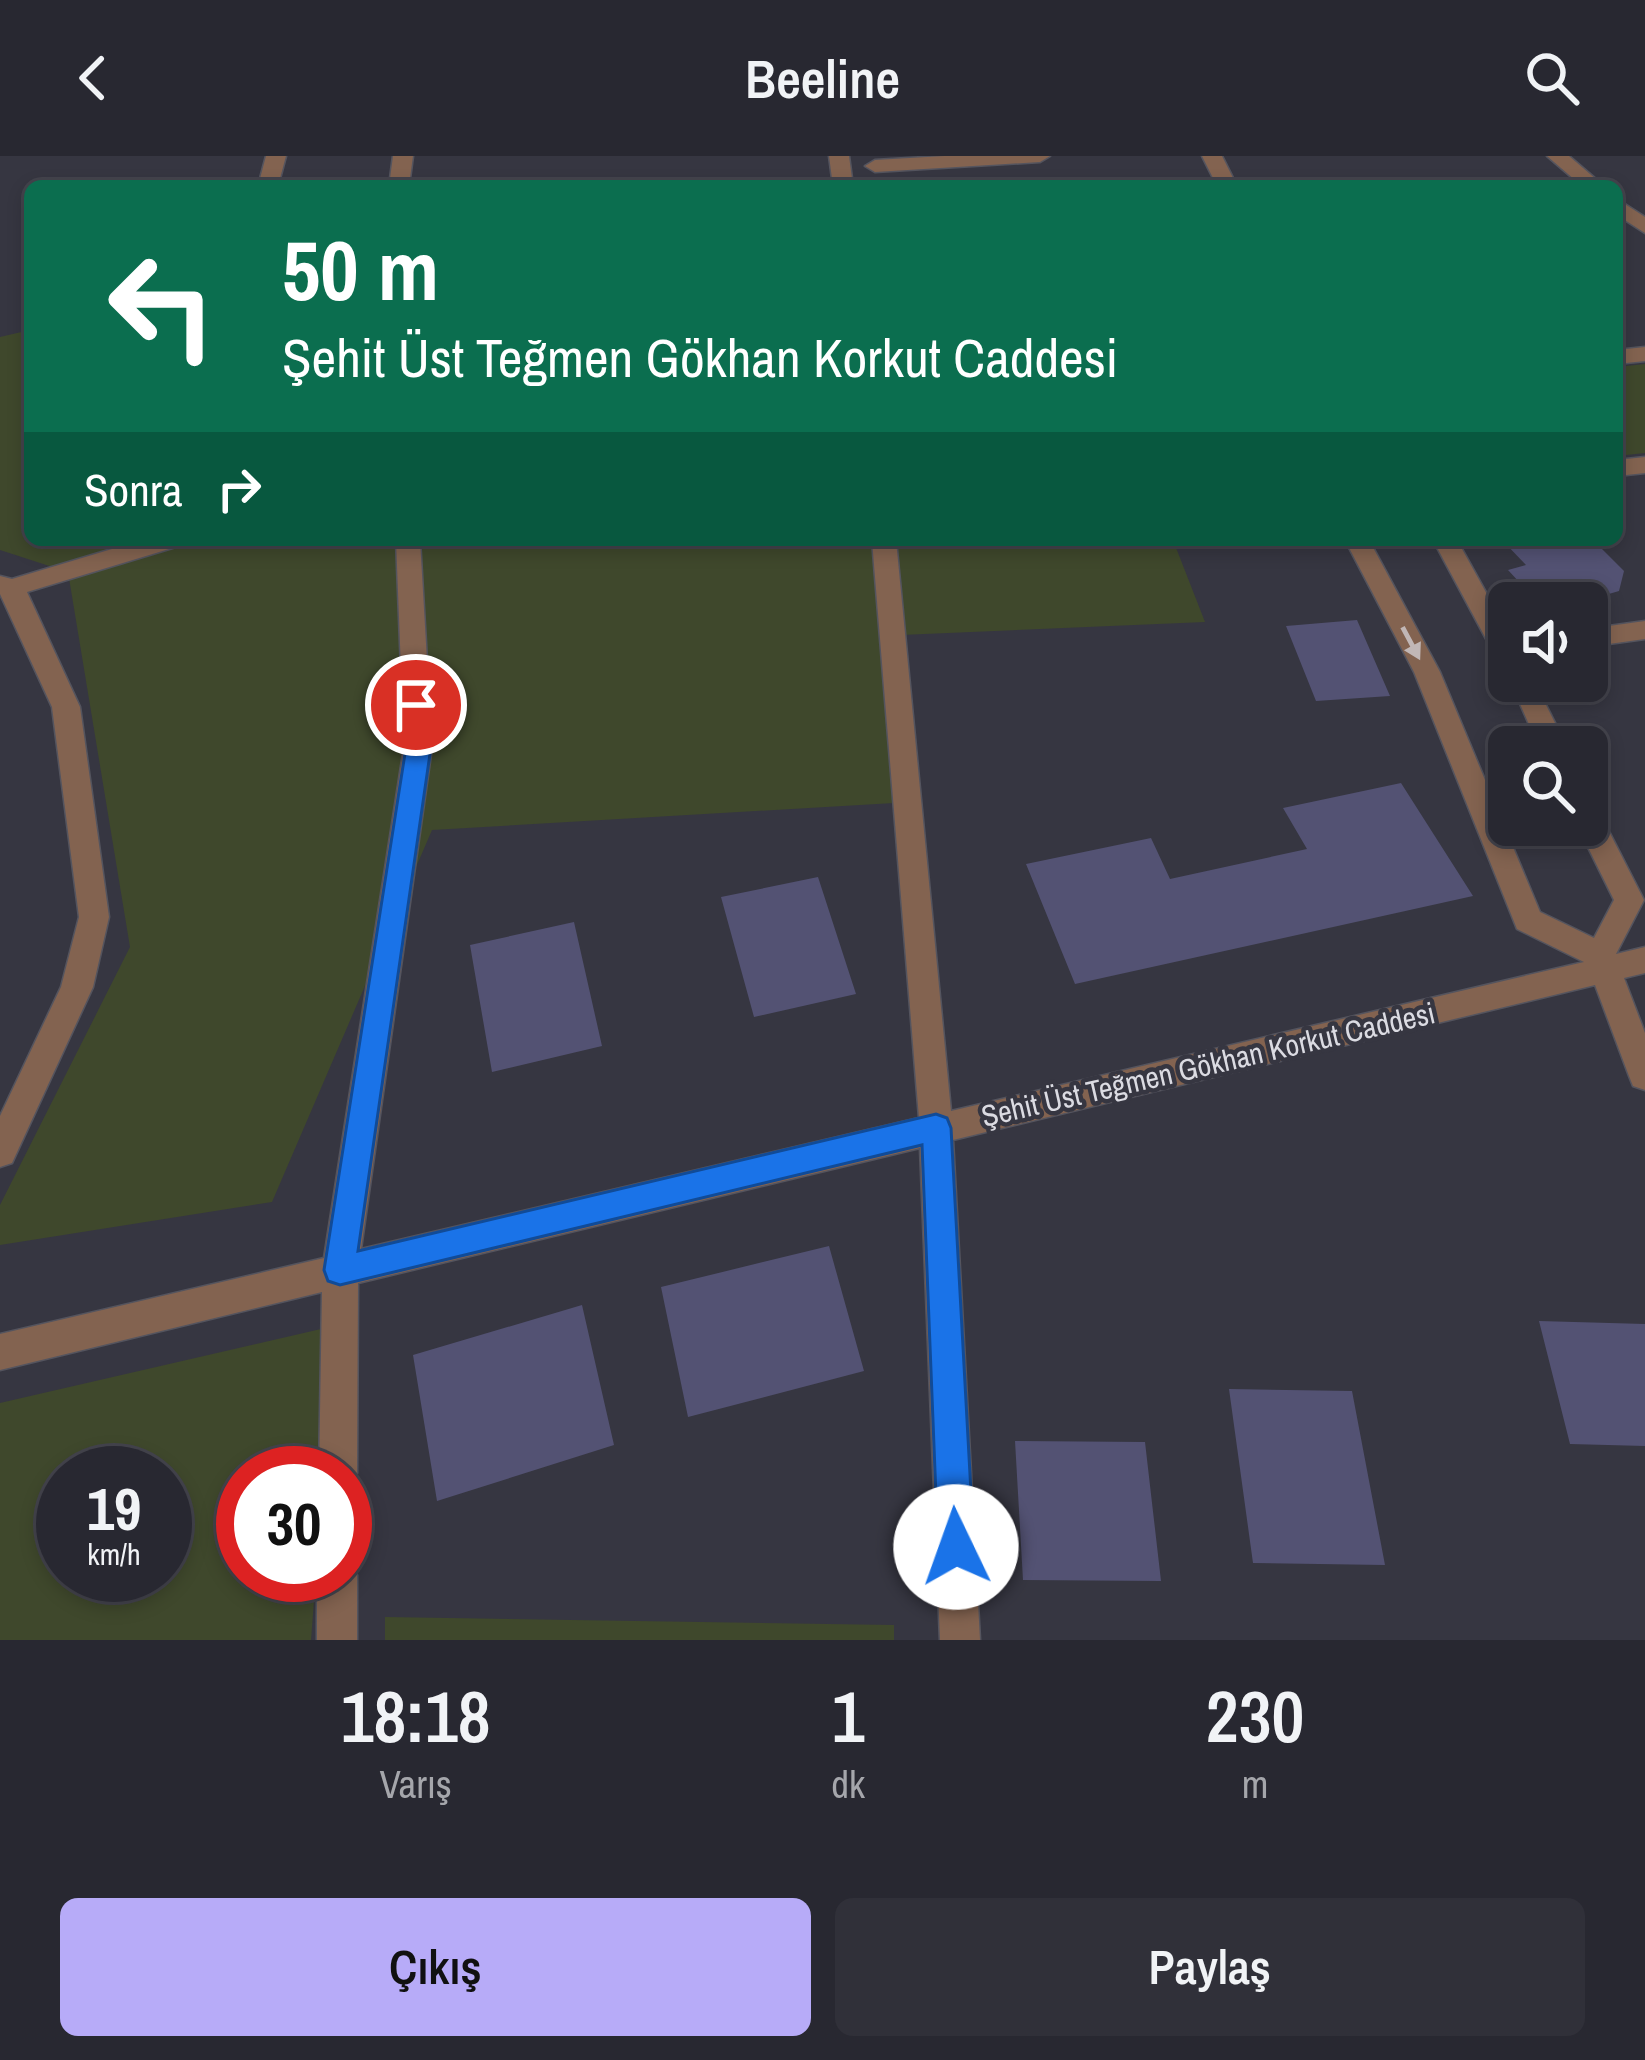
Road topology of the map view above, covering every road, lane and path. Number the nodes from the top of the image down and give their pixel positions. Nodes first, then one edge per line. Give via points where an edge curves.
1 (1040, 156) edge
2 (1557, 156) edge
3 (875, 166) dead end
4 (1587, 180) edge
5 (149, 546) edge
6 (408, 546) edge
7 (885, 546) edge
8 (1360, 546) edge
9 (1448, 546) edge
10 (6, 586) edge
11 (1488, 616) edge
12 (1645, 631) edge
13 (1608, 635) edge
14 (1602, 846) edge
15 (1645, 961) edge
16 (1604, 962) junction
17 (1645, 1076) edge
18 (936, 1128) junction
19 (0, 1152) edge
20 (340, 1270) junction
21 (0, 1352) edge
22 (338, 1446) edge
23 (337, 1602) edge
24 (337, 1640) edge
25 (960, 1640) edge

1 - 3 street
2 - 4 street
5 - 10 street
6 - 20 street via 418,747
7 - 18 street
8 -> 16 street via 1426,672 1528,920
9 - 11 street
10 - 19 street via 66,707 94,917 77,987
12 - 13 street
14 - 16 street via 1629,900
15 - 16 street, Şehit Üst Teğmen Gökhan Korkut Caddesi
16 - 17 street
16 - 18 street, Şehit Üst Teğmen Gökhan Korkut Caddesi
18 - 20 street, Şehit Üst Teğmen Gökhan Korkut Caddesi
18 - 25 street
20 - 21 street, Şehit Üst Teğmen Gökhan Korkut Caddesi
20 - 22 street
23 - 24 street

